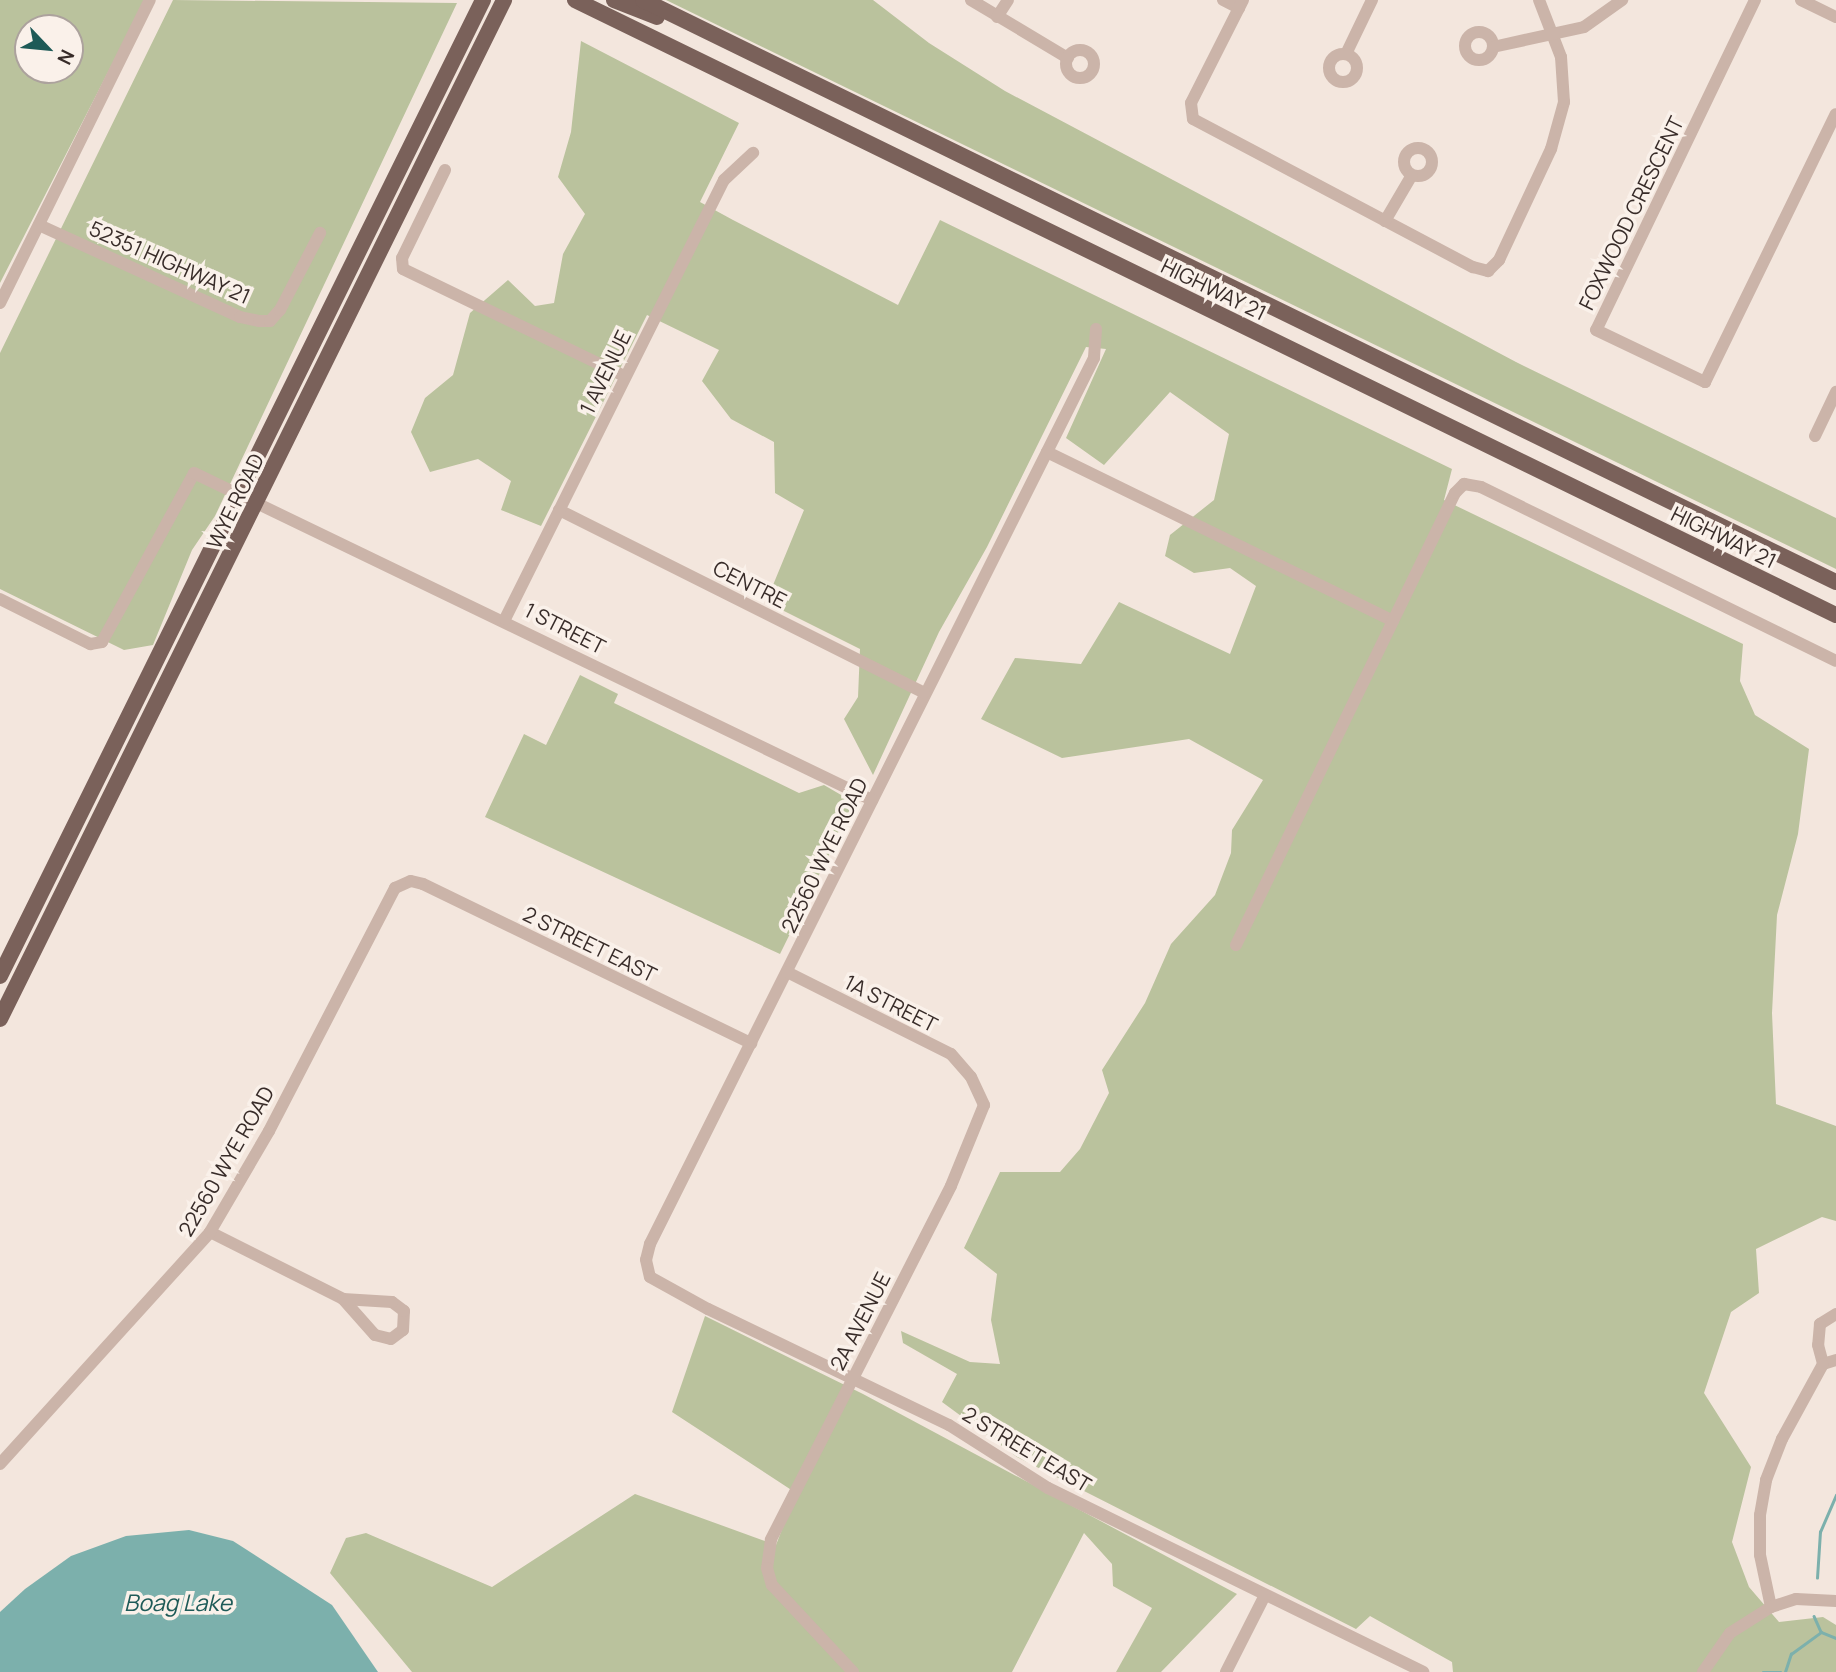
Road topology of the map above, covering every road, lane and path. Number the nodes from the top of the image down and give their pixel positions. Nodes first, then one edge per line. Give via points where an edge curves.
1 (150, 0) edge
2 (475, 0) edge
3 (483, 0) edge
4 (519, 0) edge
5 (575, 0) edge
6 (614, 0) edge
7 (643, 0) edge
8 (971, 0) edge
9 (1008, 0) edge
10 (1223, 0) edge
11 (1372, 0) edge
12 (1539, 0) edge
13 (1622, 0) edge
14 (1755, 0) edge
15 (1801, 0) edge
16 (1241, 4) edge
17 (501, 6) edge
18 (997, 17) junction
19 (474, 18) junction
20 (1836, 18) edge
21 (1552, 35) junction
22 (719, 37) junction
23 (1493, 47) dead end
24 (1346, 54) dead end
25 (1068, 58) dead end
26 (1836, 114) edge
27 (753, 153) dead end
28 (445, 170) dead end
29 (1412, 175) dead end
30 (1385, 221) junction
31 (39, 225) junction
32 (320, 233) dead end
33 (0, 303) edge
34 (1096, 329) dead end
35 (624, 376) junction
36 (1836, 392) edge
37 (1815, 436) dead end
38 (1047, 452) junction
39 (240, 494) junction
40 (258, 501) junction
41 (559, 510) junction
42 (1836, 582) edge
43 (0, 600) edge
44 (1836, 615) edge
45 (505, 619) junction
46 (1393, 621) junction
47 (1836, 661) edge
48 (924, 693) junction
49 (872, 800) junction
50 (411, 881) joint
51 (1236, 945) dead end
52 (788, 972) junction
53 (0, 976) edge
54 (0, 1019) edge
55 (751, 1043) junction
56 (971, 1077) joint
57 (210, 1232) junction
58 (650, 1277) joint
59 (343, 1299) junction
60 (1836, 1314) edge
61 (1836, 1360) edge
62 (1823, 1364) junction
63 (852, 1378) junction
64 (0, 1464) edge
65 (1265, 1595) junction
66 (1836, 1601) edge
67 (1771, 1607) junction
68 (853, 1672) edge
69 (1226, 1672) edge
70 (1423, 1672) edge
71 (1703, 1672) edge

1 - 31 street
2 - 19 main road
3 - 19 main road, WYE ROAD
4 - 17 main road
5 - 44 main road, HIGHWAY 21
6 - 22 main road
7 - 22 main road, HIGHWAY 21
8 - 18 street
9 - 18 street
10 - 16 street
11 - 24 street
12 - 21 street
13 - 21 street via 1594,23
14 - 26 street, FOXWOOD CRESCENT via 1596,330 1705,382
15 - 20 street
16 - 30 street via 1191,103 1193,119
17 - 40 main road, WYE ROAD
18 - 25 street
19 - 39 main road, WYE ROAD
21 - 23 street
21 - 30 street via 1561,57 1564,102 1551,149 1499,260 1488,271 1480,270
22 - 42 main road, HIGHWAY 21
27 - 35 street, 1 AVENUE via 724,180
28 - 35 street via 402,258 403,269
29 - 30 street
31 - 32 street, 52351 HIGHWAY 21 via 240,317 259,321 270,321 280,310
31 - 33 street
34 - 38 street, 22560 WYE ROAD via 1094,358
35 - 41 street, 1 AVENUE
36 - 37 street
38 - 46 street
38 - 48 street, 22560 WYE ROAD
39 - 40 street, 1 STREET
39 - 43 street, 1 STREET via 194,472 102,642 90,644
39 - 53 main road, WYE ROAD
40 - 45 street, 1 STREET
40 - 54 main road, WYE ROAD
41 - 45 street, 1 AVENUE
41 - 48 street, CENTRE
45 - 49 street, 1 STREET
46 - 47 street via 1464,484 1481,487
46 - 51 street
48 - 49 street, 22560 WYE ROAD
49 - 52 street, 22560 WYE ROAD
50 - 55 street, 2 STREET EAST
50 - 57 street, 22560 WYE ROAD via 395,888 381,907 283,1104
52 - 55 street, 22560 WYE ROAD
52 - 56 street, 1A STREET via 951,1054
55 - 58 street, 22560 WYE ROAD via 650,1244 646,1260
56 - 63 street, 2A AVENUE via 984,1105 974,1139
57 - 59 street
57 - 64 street, 22560 WYE ROAD
58 - 63 street, 2 STREET EAST
59 - 59 street via 375,1335 391,1339 403,1330 404,1311 392,1302
60 - 62 street via 1820,1325
61 - 62 street
62 - 67 street via 1782,1439 1766,1480 1760,1556
63 - 65 street, 2 STREET EAST via 950,1425 1048,1488
63 - 68 street, 2A AVENUE via 771,1540 767,1568 772,1585
65 - 69 street
65 - 70 street, 2 STREET EAST
66 - 67 street via 1796,1600
67 - 71 street via 1730,1633

